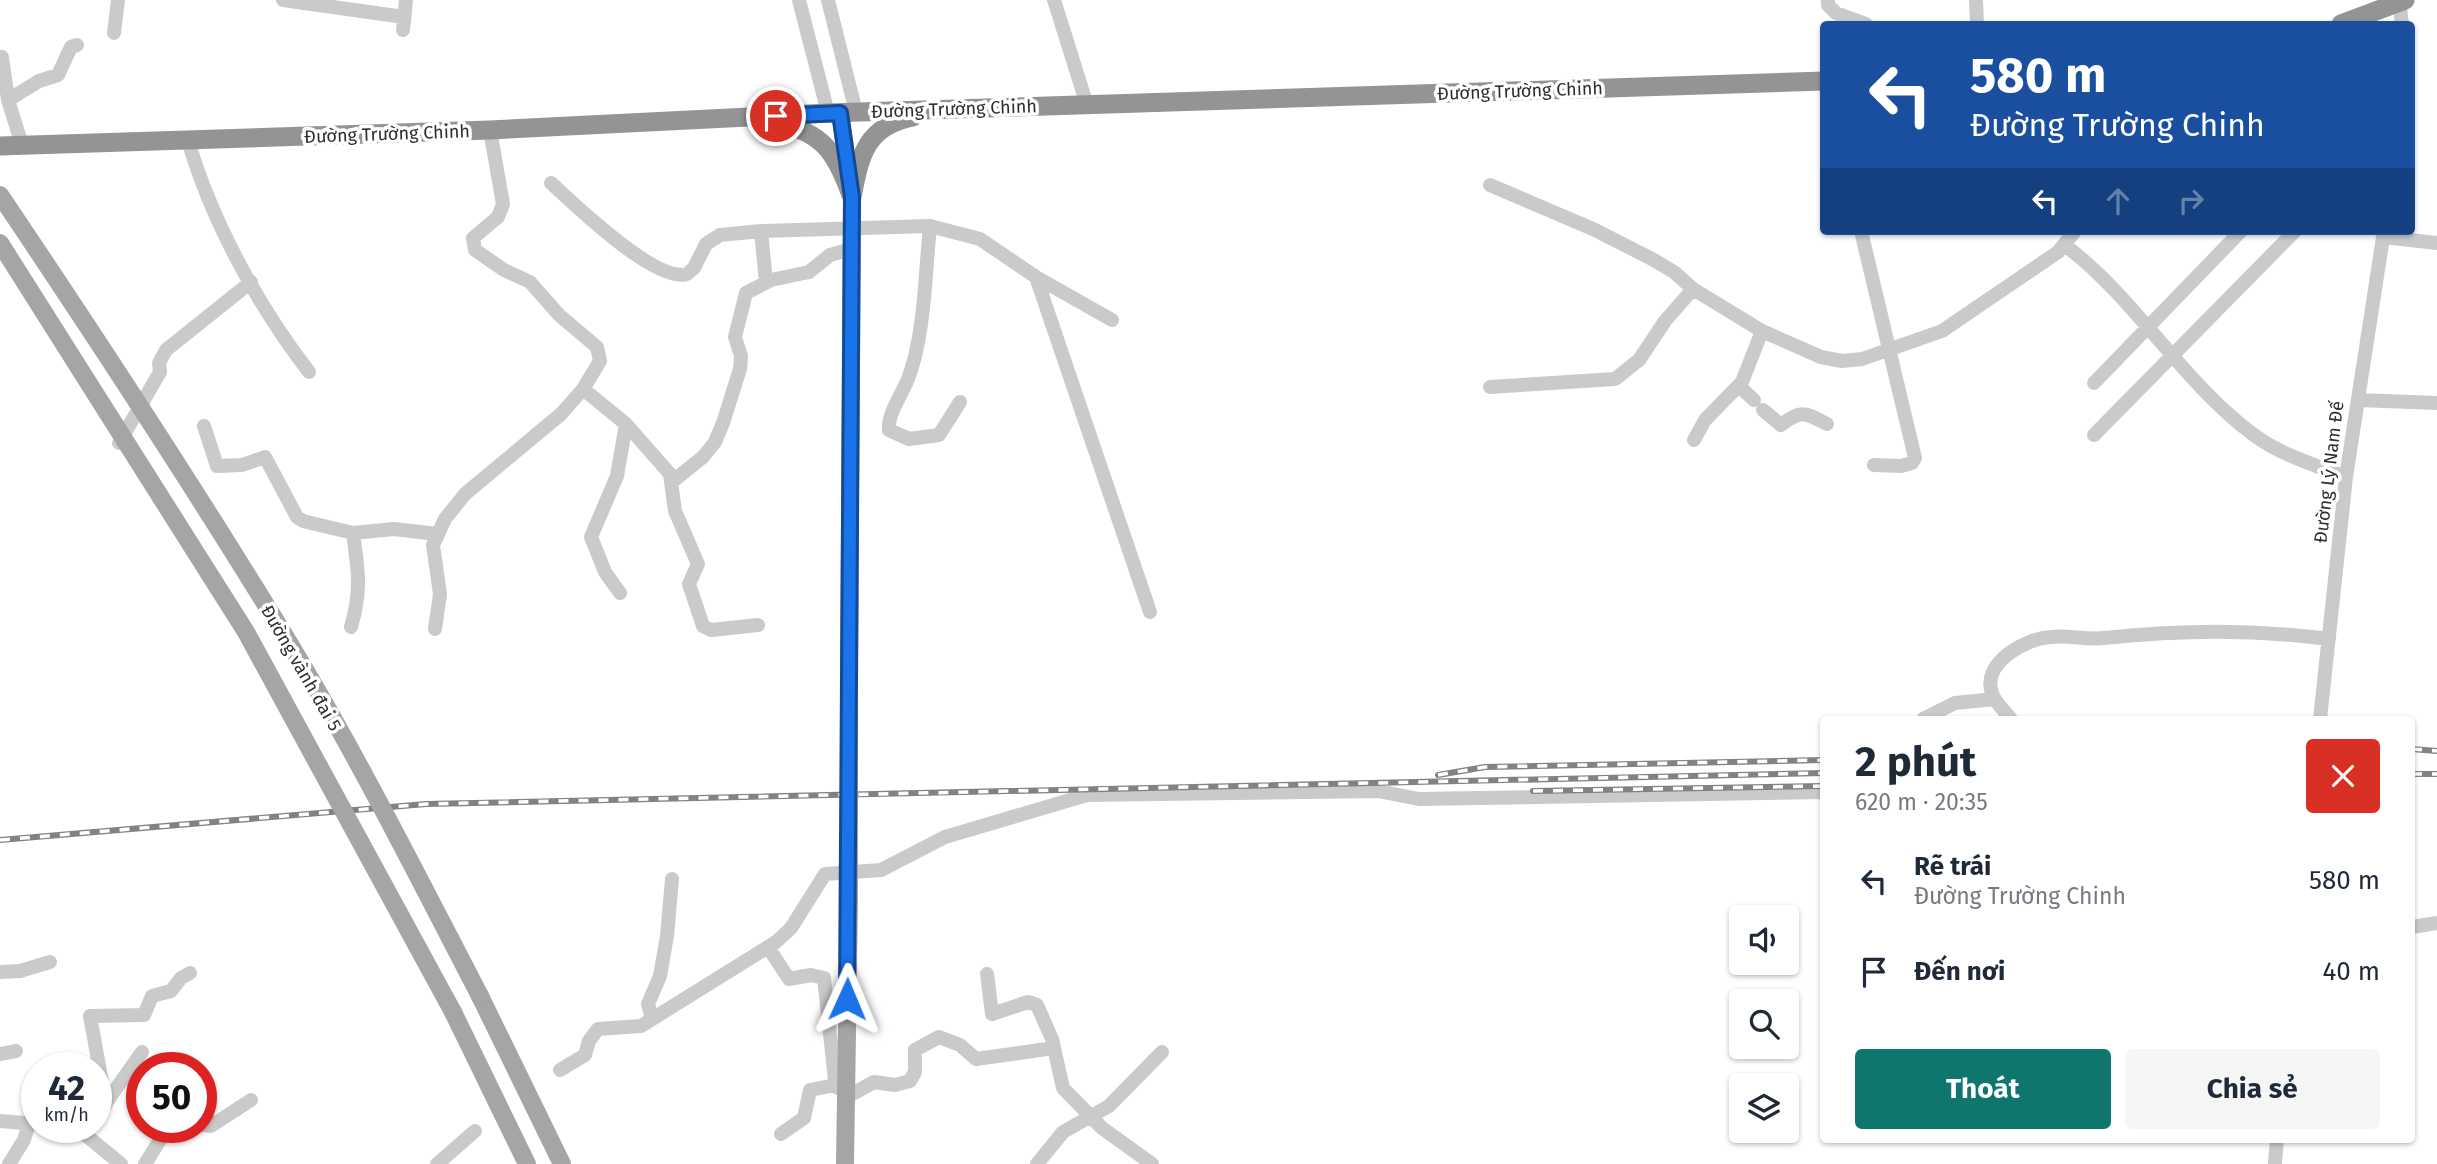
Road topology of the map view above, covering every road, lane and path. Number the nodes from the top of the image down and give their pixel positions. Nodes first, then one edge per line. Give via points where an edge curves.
1 (118, 0) edge
2 (283, 0) edge
3 (406, 0) edge
4 (799, 0) edge
5 (828, 0) edge
6 (1054, 0) edge
7 (1828, 0) edge
8 (1976, 0) edge
9 (2401, 1) edge
10 (1858, 21) edge
11 (1977, 21) edge
12 (2349, 21) edge
13 (2402, 21) edge
14 (114, 33) dead end
15 (77, 45) dead end
16 (2, 57) dead end
17 (1820, 81) edge
18 (8, 100) junction
19 (1087, 105) junction
20 (950, 110) junction
21 (842, 112) junction
22 (757, 117) junction
23 (490, 130) junction
24 (188, 140) junction
25 (22, 145) junction
26 (0, 146) edge
27 (551, 183) dead end
28 (1490, 185) dead end
29 (0, 195) edge
30 (852, 197) junction
31 (930, 226) junction
32 (852, 228) junction
33 (761, 231) junction
34 (1862, 235) edge
35 (2073, 235) edge
36 (2237, 235) edge
37 (2291, 235) edge
38 (2384, 235) edge
39 (2390, 235) edge
40 (0, 243) edge
41 (2437, 243) edge
42 (2066, 246) junction
43 (851, 249) junction
44 (1036, 277) junction
45 (251, 282) junction
46 (766, 282) junction
47 (1693, 289) junction
48 (1112, 320) dead end
49 (2148, 326) junction
50 (1762, 331) junction
51 (1888, 351) junction
52 (2172, 353) junction
53 (309, 372) dead end
54 (2094, 383) dead end
55 (1739, 386) junction
56 (1490, 387) dead end
57 (583, 389) junction
58 (2358, 400) junction
59 (960, 402) dead end
60 (2437, 403) edge
61 (626, 424) junction
62 (1827, 424) dead end
63 (204, 426) dead end
64 (2094, 435) dead end
65 (1694, 440) dead end
66 (119, 443) dead end
67 (1874, 465) dead end
68 (2346, 477) junction
69 (673, 481) junction
70 (354, 533) junction
71 (437, 534) junction
72 (620, 593) dead end
73 (1150, 611) dead end
74 (758, 625) dead end
75 (351, 627) dead end
76 (435, 629) dead end
77 (2329, 639) junction
78 (1996, 699) junction
79 (1929, 716) edge
80 (2009, 716) edge
81 (2320, 716) edge
82 (1820, 792) edge
83 (672, 879) dead end
84 (2437, 923) edge
85 (2415, 927) edge
86 (768, 947) junction
87 (50, 962) dead end
88 (0, 972) edge
89 (190, 973) dead end
90 (987, 974) dead end
91 (652, 1019) junction
92 (1054, 1048) junction
93 (16, 1051) dead end
94 (97, 1052) edge
95 (1162, 1052) dead end
96 (0, 1054) edge
97 (560, 1070) dead end
98 (126, 1075) edge
99 (841, 1090) junction
100 (112, 1095) edge
101 (251, 1100) dead end
102 (1090, 1116) junction
103 (0, 1122) edge
104 (217, 1122) edge
105 (21, 1123) edge
106 (475, 1130) dead end
107 (781, 1134) dead end
108 (22, 1143) edge
109 (99, 1143) edge
110 (159, 1143) edge
111 (2277, 1143) edge
112 (9, 1164) edge
113 (121, 1164) edge
114 (145, 1164) edge
115 (437, 1164) edge
116 (527, 1164) edge
117 (562, 1164) edge
118 (845, 1164) edge
119 (1037, 1164) edge
120 (1152, 1164) edge
121 (2274, 1164) edge

1 - 14 street
2 - 3 street via 404,24
4 - 21 street
5 - 21 street
6 - 19 street
7 - 10 street via 1836,13
8 - 11 street
9 - 12 highway
9 - 13 street
15 - 18 street via 71,47 58,75
16 - 18 street
17 - 19 highway, Đường Trường Chinh
18 - 25 street
19 - 20 highway, Đường Trường Chinh
20 - 21 highway, Đường Trường Chinh
20 - 30 highway via 903,119 879,131 860,160
21 - 22 highway, Đường Trường Chinh
21 - 30 main road
22 - 23 highway, Đường Trường Chinh
22 - 30 highway via 804,130 824,144 838,162
23 - 24 highway, Đường Trường Chinh
23 - 57 street via 503,204 498,217 476,234 473,244 484,258 530,282 597,347 600,361
24 - 25 highway, Đường Trường Chinh
24 - 45 street via 199,179
25 - 26 highway, Đường Trường Chinh
27 - 33 street via 593,222 669,274 687,274 712,238
28 - 47 street via 1652,259
29 - 117 main road, Đường vành đai 5, bridge via 278,625 397,836
30 - 32 main road
31 - 32 street
31 - 44 street via 980,239
31 - 59 street via 923,305 910,373 889,430 909,439 939,435
32 - 33 street
32 - 43 main road
33 - 46 street
34 - 51 street
35 - 42 street
36 - 49 street
37 - 52 street
38 - 58 street, Đường Lý Nam Đế
39 - 41 street
40 - 116 main road, Đường vành đai 5, bridge via 246,632 453,1012
42 - 49 street via 2112,285
42 - 51 street via 1942,331
43 - 46 street via 830,255 809,272
43 - 99 main road, bridge via 849,900
44 - 48 street
44 - 73 street
45 - 53 street via 275,327
45 - 66 street via 166,350 160,372
46 - 69 street via 746,293 742,304 735,337 740,369 715,442 704,457
47 - 50 street
47 - 56 street via 1639,360 1615,379
49 - 52 street
49 - 54 street
50 - 51 street via 1821,357 1842,361
50 - 55 street
51 - 67 street via 1915,458 1901,466
52 - 64 street
52 - 68 street via 2257,437
55 - 62 street via 1777,424 1796,414
55 - 65 street via 1705,420
57 - 61 street
57 - 71 street via 561,414 465,494
58 - 60 street
58 - 68 street, Đường Lý Nam Đế
61 - 69 street
61 - 72 street via 617,476 592,537 605,572
63 - 70 street via 217,466 242,465 265,457 297,517
68 - 77 street, Đường Lý Nam Đế
69 - 74 street via 677,519 696,555 697,569 689,584 703,626 711,631
70 - 71 street via 394,529
70 - 75 street via 360,592
71 - 76 street via 433,545 440,594
77 - 78 street via 2196,629 2102,638 2050,636 2016,648 2001,661 1991,681
77 - 81 street, Đường Lý Nam Đế
78 - 79 street via 1955,703
78 - 80 street
82 - 86 street via 1419,799 1378,791 1087,796 945,836 881,870 825,874 791,928
83 - 91 street via 660,976 648,1004
84 - 85 street
86 - 91 street
86 - 99 street via 789,979 824,978
87 - 88 street
89 - 94 street via 171,991 152,996 144,1015 90,1016
90 - 92 street via 992,1014 1034,1002
91 - 97 street via 636,1028 598,1029 585,1055
92 - 99 street via 976,1059 960,1045 939,1037 915,1050 911,1080
92 - 102 street via 1063,1088
93 - 96 street
95 - 102 street via 1109,1106
98 - 100 street
99 - 107 street via 810,1090 804,1118
99 - 118 main road
101 - 104 street
102 - 119 street via 1063,1132
102 - 120 street
103 - 105 street
106 - 115 street
108 - 112 street
109 - 113 street
110 - 114 street
111 - 121 street

